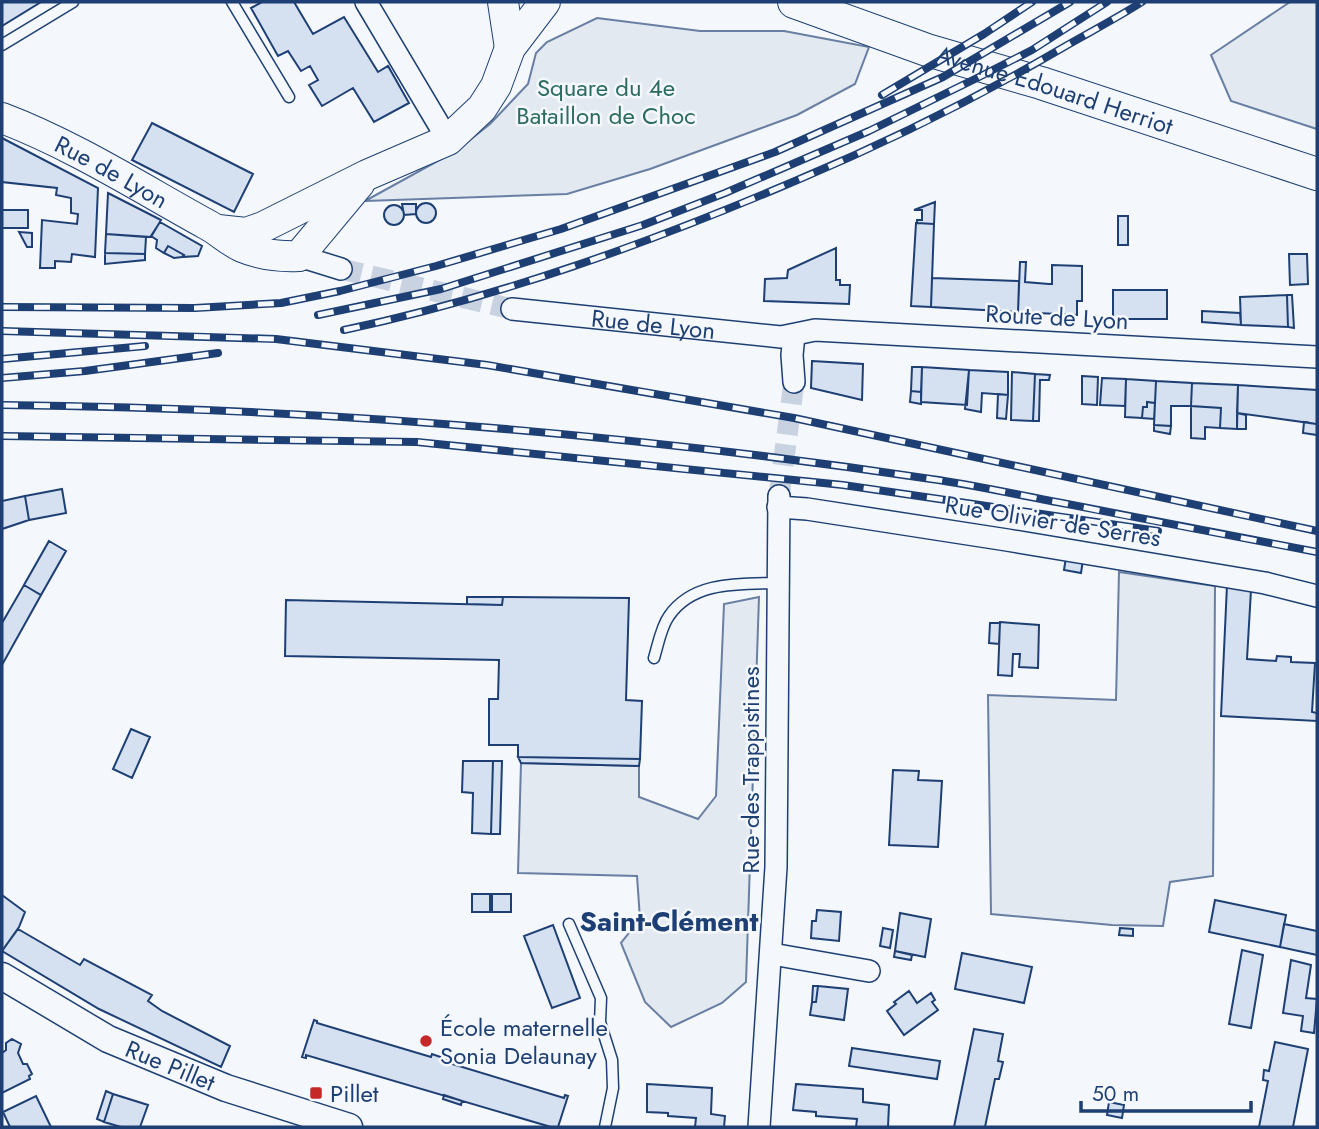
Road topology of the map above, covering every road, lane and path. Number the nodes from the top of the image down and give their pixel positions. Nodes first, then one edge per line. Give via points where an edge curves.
1 (73, 2) edge
2 (232, 2) edge
3 (366, 2) edge
4 (503, 2) edge
5 (545, 2) edge
6 (794, 2) edge
7 (2, 45) edge
8 (510, 48) junction
9 (289, 97) dead end
10 (2, 118) edge
11 (448, 140) junction
12 (1317, 174) edge
13 (367, 175) junction
14 (298, 210) junction
15 (218, 230) junction
16 (299, 256) junction
17 (341, 269) tunnel mouth
18 (512, 309) tunnel mouth
19 (794, 335) junction
20 (1317, 357) edge
21 (794, 383) tunnel mouth
22 (778, 501) joint
23 (776, 583) junction
24 (1317, 596) edge
25 (654, 657) dead end
26 (569, 924) dead end
27 (772, 954) junction
28 (869, 971) dead end
29 (2, 976) edge
30 (349, 1127) edge
31 (605, 1127) edge
32 (759, 1127) edge

1 - 7 lane
2 - 9 lane
3 - 11 street
4 - 8 main road
5 - 8 main road
6 - 12 main road, Avenue Édouard Herriot via 927,50
8 - 11 main road, Rue de Lyon via 482,108
10 - 15 main road, Rue de Lyon via 29,128
11 - 13 main road, Rue de Lyon
13 - 14 main road, Rue de Lyon
13 - 16 main road
14 - 15 main road, Rue de Lyon via 246,233
14 - 16 main road via 291,242
15 - 16 main road, Rue de Lyon via 240,246 263,254
16 - 17 street, Rue de Lyon
18 - 19 street, Rue de Lyon via 686,329
19 - 20 street, Route de Lyon via 815,330
19 - 21 street
22 - 23 street, Rue des Trappistines
22 - 24 street, Rue Olivier de Serres via 1265,583
23 - 25 lane via 720,584 684,599 668,617
23 - 27 street, Rue des Trappistines
26 - 31 lane via 601,998 600,1022 612,1060
27 - 28 street
27 - 32 street, Rue des Trappistines
29 - 30 street, Rue Pillet via 119,1044 226,1088

